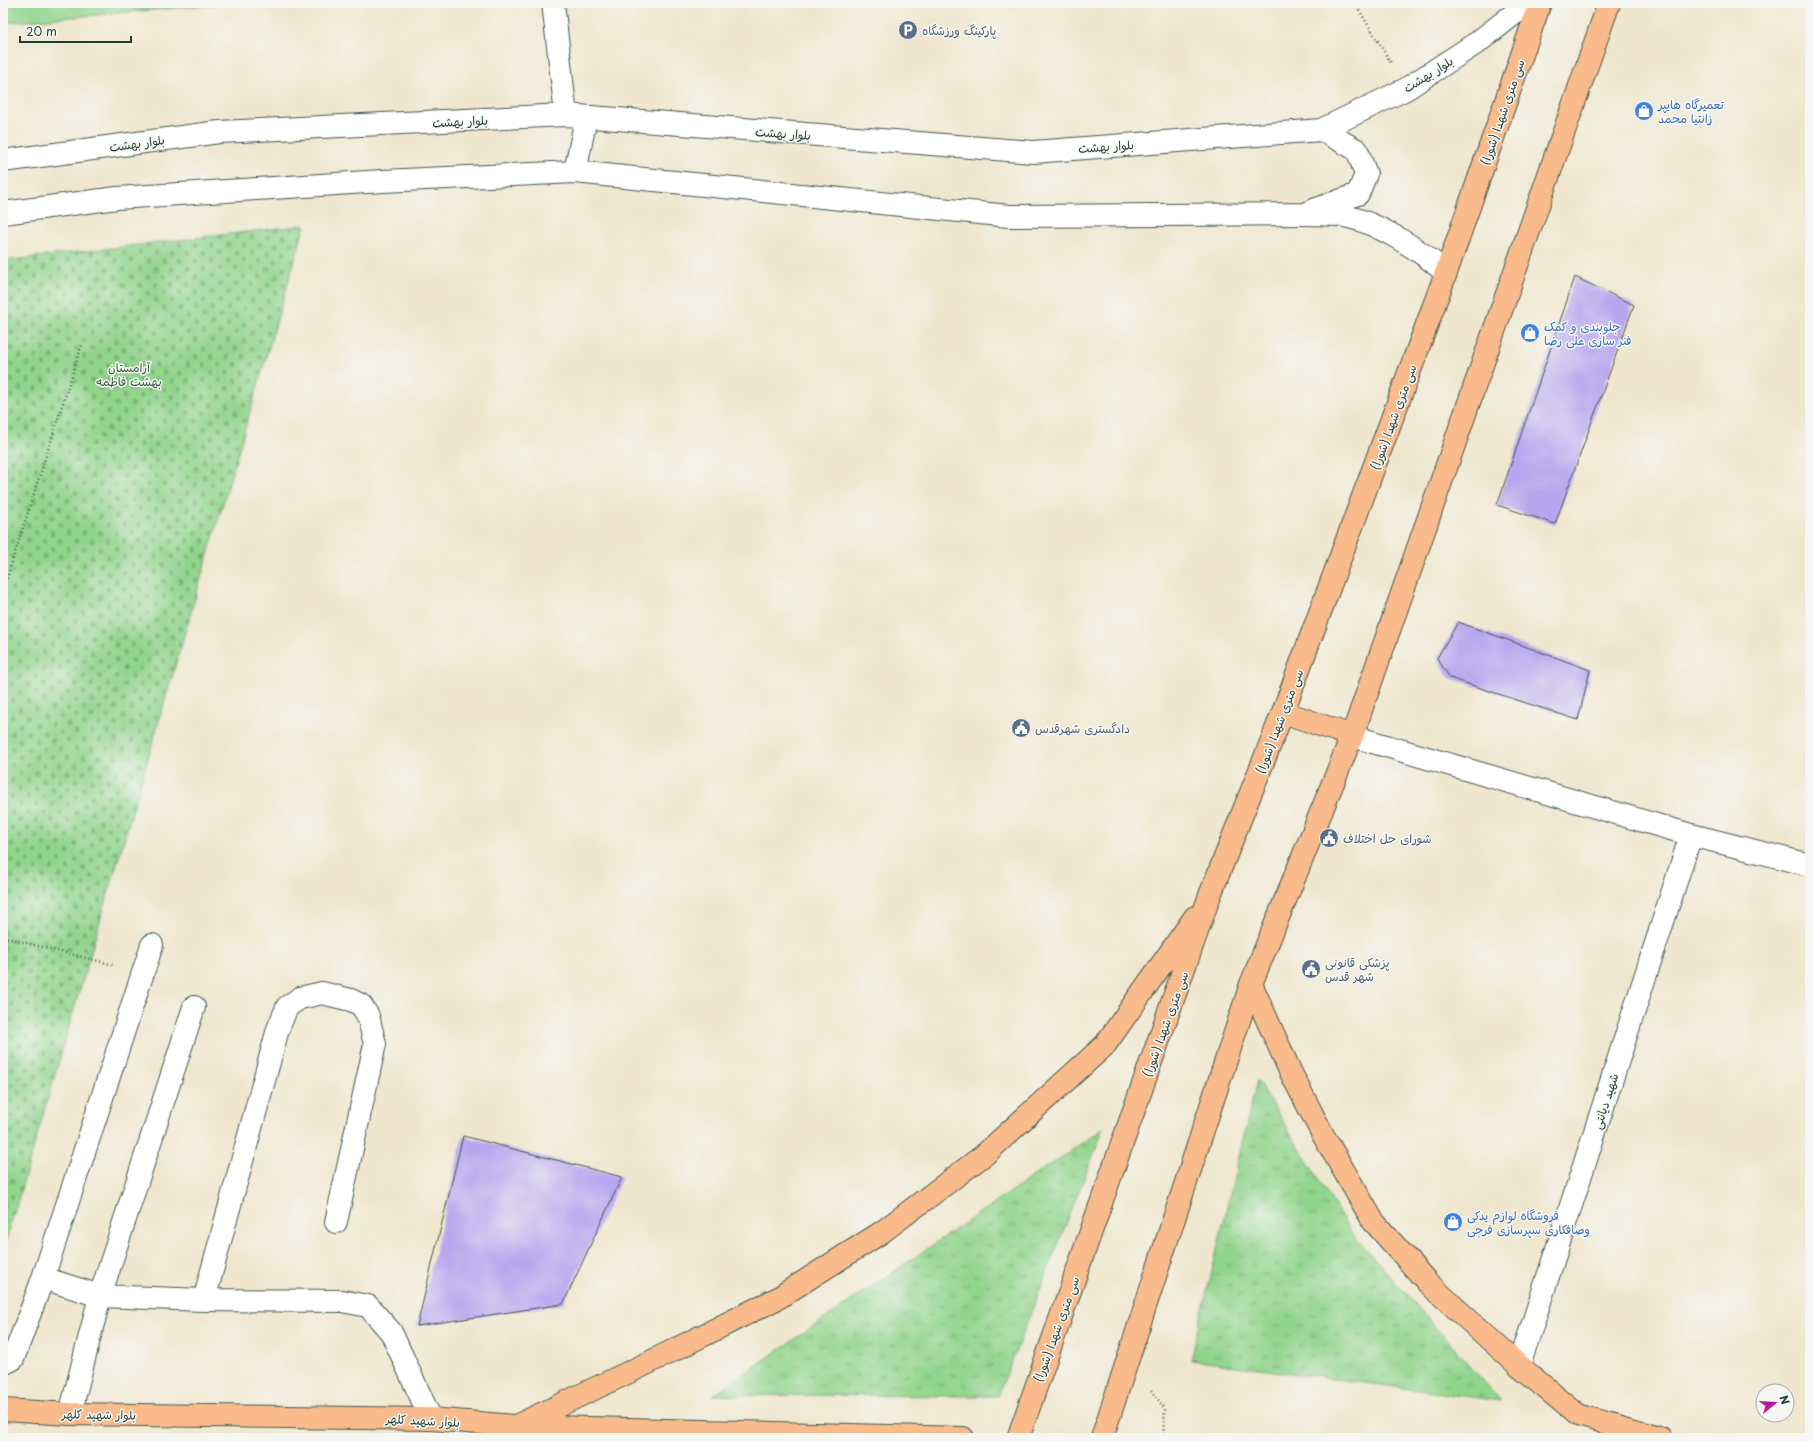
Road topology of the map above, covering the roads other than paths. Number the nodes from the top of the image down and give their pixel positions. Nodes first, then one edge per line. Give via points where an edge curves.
1 (553, 3) edge
2 (1528, 3) edge
3 (1540, 3) edge
4 (1609, 3) edge
5 (576, 117) junction
6 (1321, 130) junction
7 (3, 161) edge
8 (575, 172) junction
9 (3, 213) edge
10 (1304, 214) junction
11 (1446, 273) junction
12 (1284, 712) junction
13 (1352, 736) junction
14 (1691, 835) junction
15 (1810, 865) edge
16 (1210, 895) junction
17 (152, 945) dead end
18 (1251, 984) junction
19 (194, 1007) dead end
20 (336, 1222) dead end
21 (43, 1278) junction
22 (100, 1296) junction
23 (204, 1300) junction
24 (3, 1364) edge
25 (1519, 1366) junction
26 (3, 1410) edge
27 (70, 1414) junction
28 (431, 1419) junction
29 (515, 1426) junction
30 (963, 1438) edge
31 (1018, 1438) edge
32 (1102, 1438) edge
33 (1660, 1438) edge

1 - 5 street
2 - 6 street, بلوار بهشت via 1478,42 1406,89
3 - 11 main road, سی متری شهدا (شورا)
4 - 13 main road
5 - 6 street, بلوار بهشت via 1033,152
5 - 7 street, بلوار بهشت via 219,132
5 - 8 street
6 - 10 street via 1358,150 1366,174 1358,194
8 - 9 street via 116,198
8 - 10 street via 1009,216
10 - 11 street via 1345,216 1381,229 1428,257
11 - 12 main road, سی متری شهدا (شورا)
12 - 13 main road
12 - 16 main road, سی متری شهدا (شورا)
13 - 14 street
13 - 18 main road
14 - 15 street
14 - 25 street, شهید دیانتی
16 - 29 main road via 1105,1045 984,1155 882,1232 778,1298
16 - 31 main road, سی متری شهدا (شورا)
17 - 21 street
18 - 25 main road via 1291,1073 1373,1221 1428,1283
18 - 32 main road
19 - 22 street
20 - 23 street via 375,1044 368,1016 361,1005 322,993 300,998 287,1006 278,1029
21 - 22 street
21 - 24 street via 13,1359
22 - 23 street
22 - 27 street
23 - 28 street via 342,1301 368,1306 391,1332
25 - 33 main road via 1578,1416
26 - 27 main road, بلوار شهید کلهر
27 - 28 main road, بلوار شهید کلهر
28 - 29 main road, بلوار شهید کلهر
29 - 30 main road, بلوار شهید کلهر

